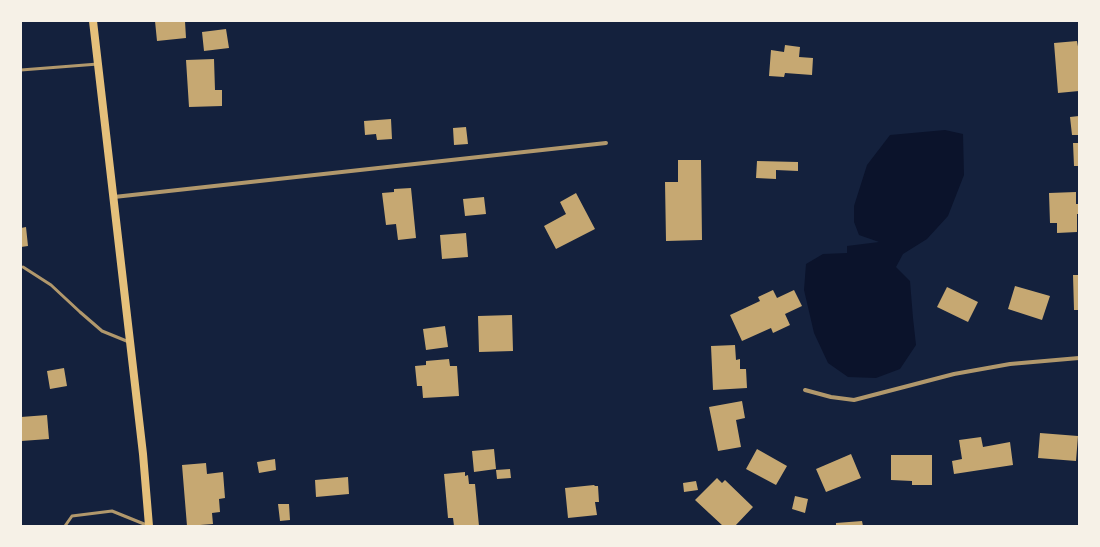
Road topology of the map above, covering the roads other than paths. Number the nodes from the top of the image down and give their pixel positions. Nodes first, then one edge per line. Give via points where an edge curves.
1 (93, 21) edge
2 (98, 64) junction
3 (21, 70) edge
4 (606, 143) dead end
5 (113, 197) junction
6 (23, 267) dead end
7 (130, 343) junction
8 (1079, 358) edge
9 (805, 390) dead end
10 (65, 526) edge
11 (149, 526) edge

1 - 2 main road
2 - 3 lane
2 - 5 main road
4 - 5 street
5 - 7 main road
6 - 7 lane via 51,285 102,331
7 - 11 main road
8 - 9 street via 1010,364 954,374 854,400
10 - 11 lane via 72,516 112,511

